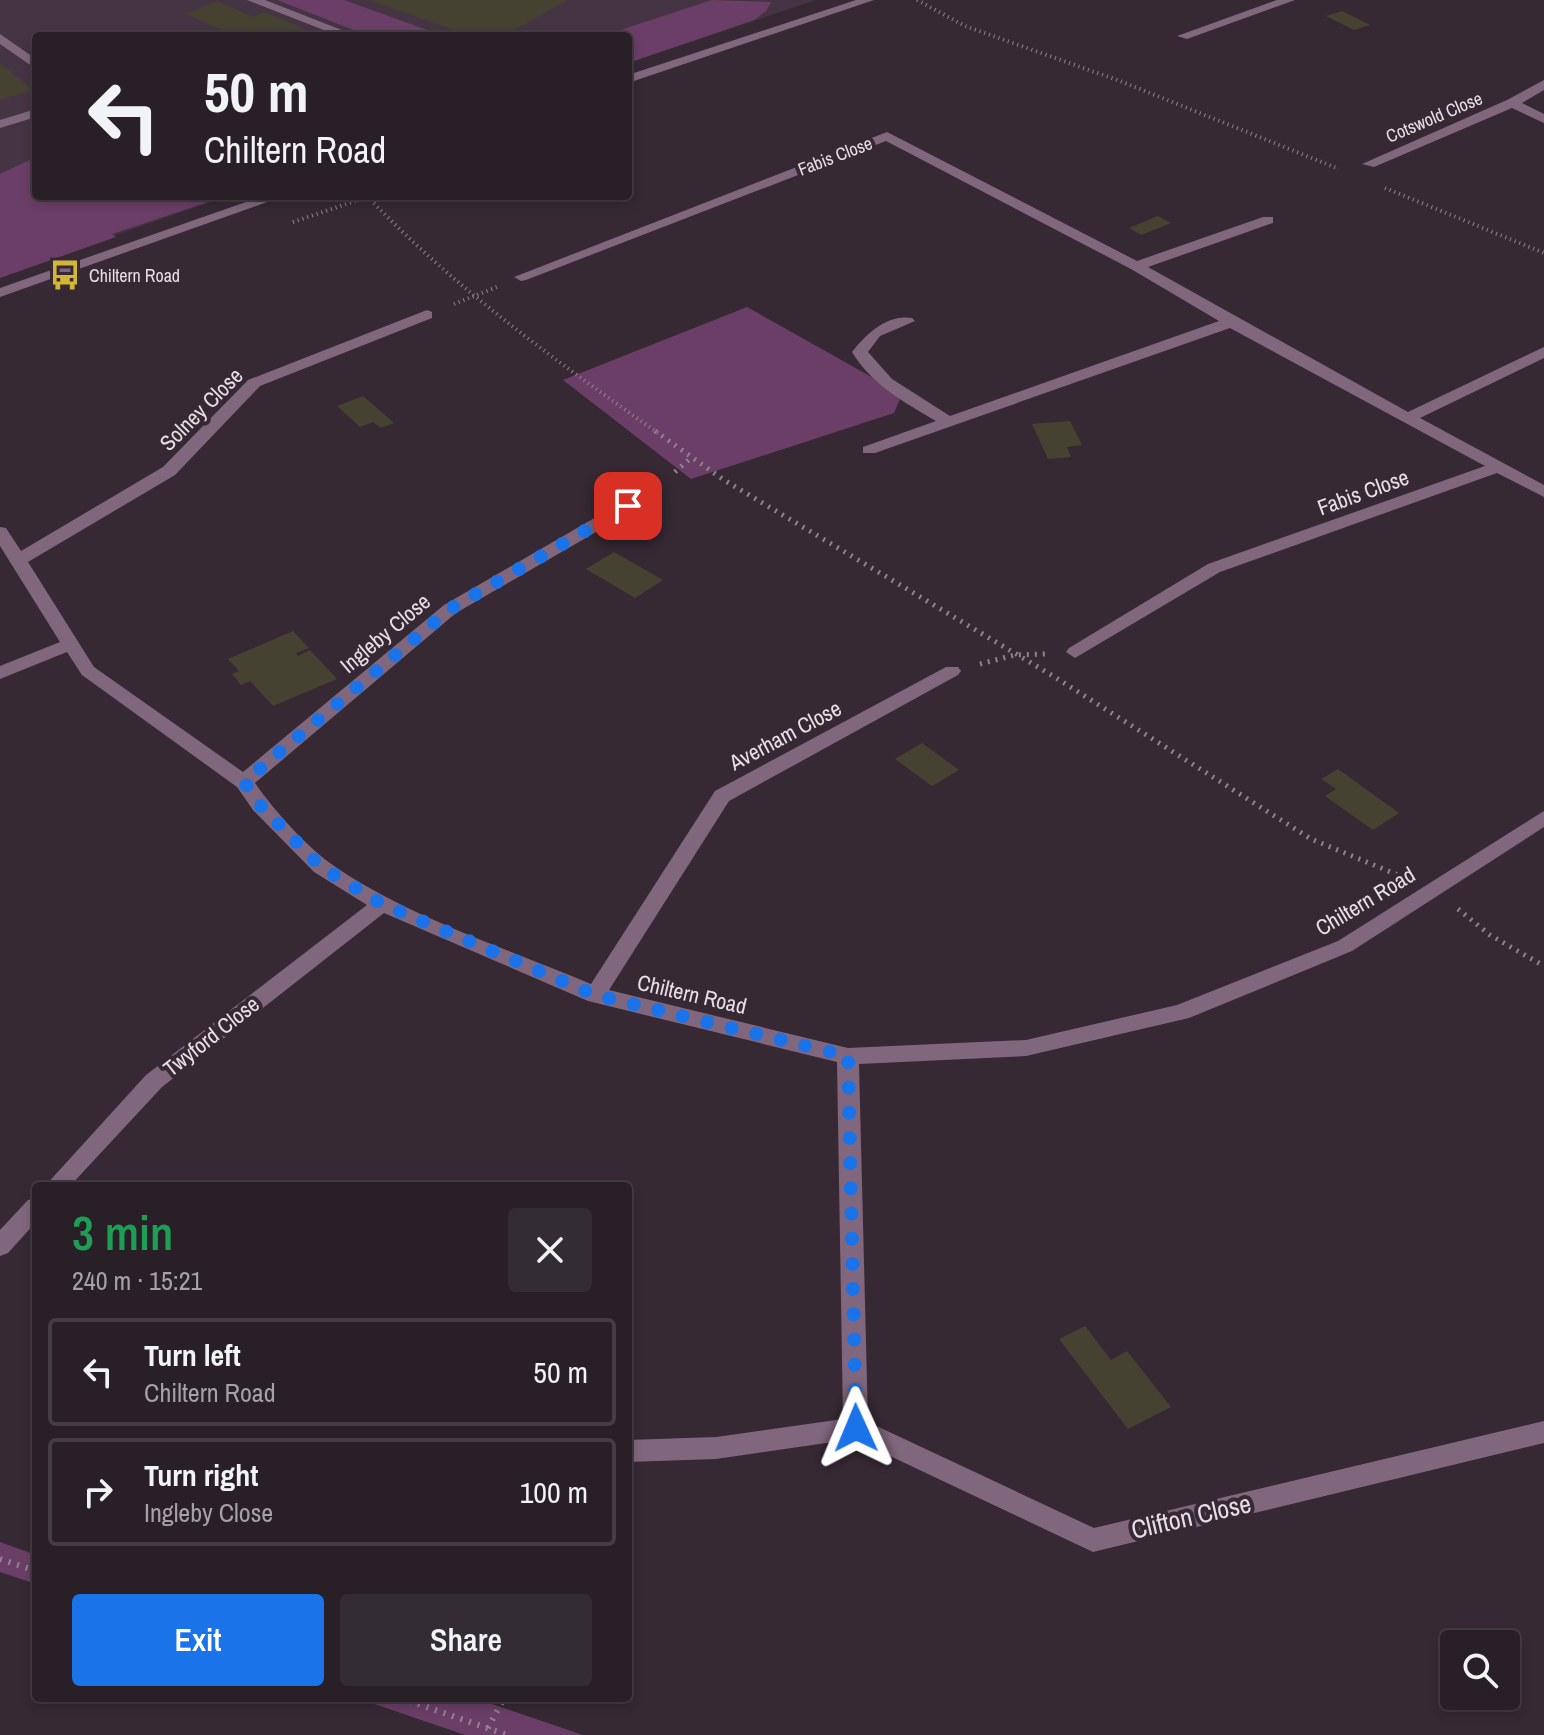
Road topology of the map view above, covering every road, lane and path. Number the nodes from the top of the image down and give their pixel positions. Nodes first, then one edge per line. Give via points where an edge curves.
1 (253, 0) edge
2 (868, 0) edge
3 (917, 0) edge
4 (1289, 0) edge
5 (340, 32) edge
6 (1183, 36) dead end
7 (0, 38) edge
8 (32, 62) edge
9 (632, 78) edge
10 (1544, 84) edge
11 (1512, 103) junction
12 (32, 114) edge
13 (1544, 119) edge
14 (0, 124) edge
15 (1369, 164) dead end
16 (1346, 172) dead end
17 (1373, 183) dead end
18 (266, 200) edge
19 (372, 200) edge
20 (1268, 220) dead end
21 (1544, 253) edge
22 (1136, 266) junction
23 (521, 277) joint
24 (0, 293) edge
25 (475, 296) junction
26 (427, 315) joint
27 (907, 321) dead end
28 (1231, 322) junction
29 (1544, 352) edge
30 (1409, 417) junction
31 (949, 422) junction
32 (869, 450) dead end
33 (1499, 467) junction
34 (654, 491) dead end
35 (1544, 492) edge
36 (0, 532) edge
37 (19, 560) junction
38 (71, 644) junction
39 (1075, 652) joint
40 (1015, 655) junction
41 (952, 671) joint
42 (0, 673) edge
43 (244, 782) junction
44 (1544, 818) edge
45 (1433, 889) junction
46 (382, 904) junction
47 (1544, 966) edge
48 (595, 995) junction
49 (848, 1056) junction
50 (60, 1182) edge
51 (32, 1211) edge
52 (0, 1246) edge
53 (856, 1428) junction
54 (1544, 1432) edge
55 (632, 1451) edge
56 (0, 1559) edge
57 (32, 1570) edge
58 (413, 1702) edge
59 (502, 1702) edge
60 (488, 1728) junction
61 (507, 1735) edge

1 - 5 street
2 - 9 street via 824,9
3 - 16 path via 965,26 1120,81
4 - 6 street
7 - 8 street
10 - 11 street, Cotswold Close
11 - 13 street, Cotswold Close
11 - 15 street, Cotswold Close
12 - 14 street
17 - 21 path
18 - 24 street
19 - 25 path
20 - 22 street
22 - 23 street, Fabis Close via 887,136
22 - 28 street, Fabis Close
23 - 25 path
25 - 26 path
25 - 40 path via 518,333 724,480
26 - 37 street, Solney Close via 254,383 169,471
27 - 31 street via 875,333 860,352 866,365
28 - 30 street, Fabis Close
28 - 31 street
29 - 30 street
30 - 33 street, Fabis Close
31 - 32 street
33 - 35 street, Fabis Close
33 - 39 street, Fabis Close via 1214,568
34 - 43 street, Ingleby Close via 450,609
36 - 37 street, Chiltern Road
37 - 38 street, Chiltern Road
38 - 42 street
38 - 43 street, Chiltern Road via 88,671
39 - 40 path
40 - 41 path
40 - 45 path via 1311,839
41 - 48 street, Averham Close via 722,796
43 - 46 street, Chiltern Road via 321,867
44 - 45 street, Chiltern Road
45 - 47 path via 1490,935
45 - 49 street, Chiltern Road via 1345,946 1181,1012 1026,1048
46 - 48 street, Chiltern Road
46 - 50 street, Twyford Close via 154,1081
48 - 49 street, Chiltern Road
49 - 53 street
51 - 52 street
53 - 54 street, Clifton Close via 1093,1540
53 - 55 street via 716,1448
56 - 57 path
58 - 60 path
59 - 60 path
60 - 61 path

